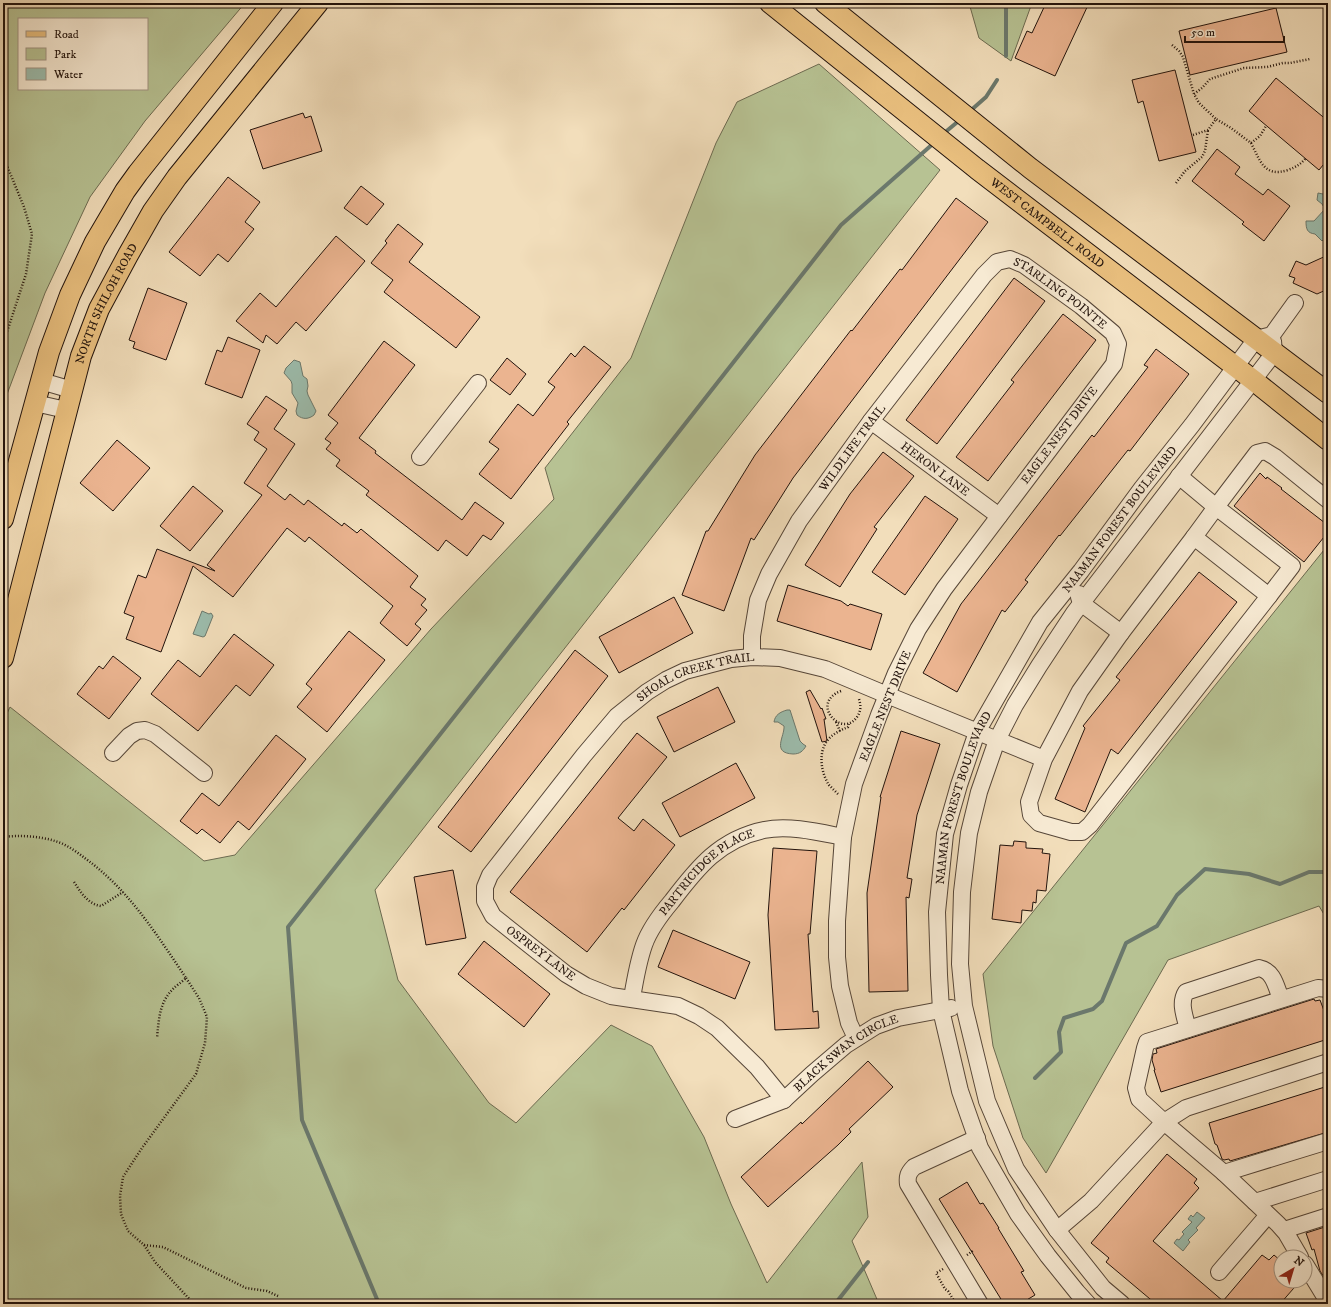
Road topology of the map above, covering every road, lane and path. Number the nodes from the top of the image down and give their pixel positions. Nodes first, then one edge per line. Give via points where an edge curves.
1 (274, 3) edge
2 (318, 3) edge
3 (770, 3) edge
4 (825, 3) edge
5 (1172, 45) dead end
6 (1310, 59) dead end
7 (1194, 94) junction
8 (1216, 119) junction
9 (1266, 126) dead end
10 (1208, 130) junction
11 (1193, 135) dead end
12 (1251, 143) junction
13 (3, 156) edge
14 (1306, 158) dead end
15 (1176, 183) dead end
16 (997, 262) joint
17 (1295, 303) dead end
18 (1267, 342) junction
19 (3, 344) edge
20 (1114, 364) joint
21 (1235, 366) junction
22 (1253, 380) junction
23 (41, 381) junction
24 (478, 383) dead end
25 (72, 390) junction
26 (1328, 393) edge
27 (35, 403) junction
28 (66, 410) junction
29 (871, 421) junction
30 (1328, 440) edge
31 (420, 457) dead end
32 (1179, 476) junction
33 (1328, 500) edge
34 (1216, 507) junction
35 (999, 516) junction
36 (3, 519) edge
37 (1194, 537) junction
38 (1097, 550) junction
39 (1269, 596) junction
40 (1081, 603) junction
41 (1120, 633) junction
42 (752, 657) junction
43 (3, 658) edge
44 (845, 690) dead end
45 (855, 695) dead end
46 (887, 695) junction
47 (865, 712) dead end
48 (859, 715) junction
49 (836, 722) junction
50 (850, 723) junction
51 (840, 731) junction
52 (977, 732) junction
53 (997, 740) junction
54 (113, 753) dead end
55 (1044, 759) junction
56 (204, 773) dead end
57 (840, 797) dead end
58 (3, 837) edge
59 (843, 837) junction
60 (74, 882) dead end
61 (123, 892) junction
62 (485, 901) joint
63 (186, 978) junction
64 (1328, 989) edge
65 (632, 998) junction
66 (1281, 999) junction
67 (964, 1006) junction
68 (941, 1010) junction
69 (1188, 1029) junction
70 (157, 1038) dead end
71 (856, 1038) junction
72 (1328, 1062) edge
73 (784, 1100) junction
74 (735, 1118) dead end
75 (1164, 1122) junction
76 (977, 1138) junction
77 (1328, 1140) edge
78 (1224, 1173) junction
79 (1328, 1179) edge
80 (1255, 1202) junction
81 (1268, 1215) junction
82 (1328, 1216) edge
83 (1057, 1230) junction
84 (1284, 1230) junction
85 (144, 1245) junction
86 (1295, 1249) edge
87 (974, 1250) dead end
88 (963, 1257) dead end
89 (938, 1272) dead end
90 (1219, 1272) dead end
91 (1313, 1278) edge
92 (278, 1296) dead end
93 (1326, 1301) edge
94 (194, 1304) edge
95 (956, 1304) edge
96 (980, 1304) edge
97 (1088, 1304) edge
98 (1122, 1304) edge

1 - 23 main road via 124,191 95,242 70,295
2 - 25 main road, NORTH SHILOH ROAD via 177,177 153,211 99,308 81,356
3 - 21 main road, WEST CAMPBELL ROAD via 977,169
4 - 18 main road via 999,143
5 - 7 path via 1183,57
6 - 7 path via 1267,67 1244,68 1210,79
7 - 8 path via 1199,103
8 - 10 path
8 - 12 path
9 - 12 path via 1260,136
10 - 11 path
10 - 15 path via 1202,157 1185,171
12 - 14 path via 1264,167 1270,171 1280,173 1301,164
13 - 19 path via 32,234 26,274
16 - 20 street, STARLING POINTE via 1010,259 1024,265 1114,333 1118,344
16 - 29 street, WILDLIFE TRAIL via 984,274
17 - 18 street
18 - 21 street, NAAMAN FOREST BOULEVARD
18 - 22 street, NAAMAN FOREST BOULEVARD
18 - 26 main road
20 - 35 street, EAGLE NEST DRIVE
21 - 22 main road, WEST CAMPBELL ROAD
21 - 38 street, NAAMAN FOREST BOULEVARD
22 - 30 main road, WEST CAMPBELL ROAD
22 - 32 street, NAAMAN FOREST BOULEVARD
23 - 25 street
23 - 27 main road
24 - 31 street
25 - 28 main road, NORTH SHILOH ROAD
27 - 28 street
27 - 36 main road
28 - 43 main road, NORTH SHILOH ROAD
29 - 35 street, HERON LANE
29 - 42 street, WILDLIFE TRAIL via 799,521 769,574 758,600 752,636
32 - 34 street
32 - 40 street, NAAMAN FOREST BOULEVARD
33 - 34 street via 1265,451 1257,453
34 - 37 street
34 - 39 street via 1292,566
35 - 46 street, EAGLE NEST DRIVE via 918,628
37 - 39 street
37 - 41 street
38 - 40 street via 1082,584 1079,597
38 - 52 street, NAAMAN FOREST BOULEVARD via 1040,622
39 - 55 street via 1082,832 1071,832 1039,823 1031,815 1029,802
40 - 41 street
40 - 53 street, NAAMAN FOREST BOULEVARD via 1015,705
41 - 55 street via 1080,691
42 - 46 street, SHOAL CREEK TRAIL via 780,658 825,669
42 - 62 street, SHOAL CREEK TRAIL via 731,659 685,671 647,692 617,716 490,875 485,887
44 - 49 path via 835,693 828,702 828,712
45 - 48 path via 861,704
46 - 52 street, SHOAL CREEK TRAIL
46 - 59 street, EAGLE NEST DRIVE via 854,784
47 - 48 path
48 - 50 path
49 - 50 path
49 - 51 path
50 - 51 path
51 - 57 path via 827,740 822,754 824,774 829,785
52 - 53 street, SHOAL CREEK TRAIL
52 - 68 street, NAAMAN FOREST BOULEVARD via 945,834 937,912
53 - 55 street, SHOAL CREEK TRAIL
53 - 67 street, NAAMAN FOREST BOULEVARD via 979,792 969,833 962,892 960,964
54 - 56 street via 129,736 144,730 155,734
58 - 61 path via 36,837 55,841 73,849
59 - 65 street, PARTRICIDGE PLACE via 786,829 765,830 736,840 719,850 686,882 653,926 638,964
59 - 71 street, EAGLE NEST DRIVE via 837,957 840,986 849,1023
60 - 61 path via 86,898 96,905 101,906
61 - 63 path
62 - 65 street, OSPREY LANE via 493,916 566,974 611,996
63 - 70 path via 167,995 159,1012
63 - 85 path via 207,1017 205,1043 196,1074 123,1177 120,1196 121,1214 128,1231
64 - 66 street via 1318,988
65 - 73 street, OSPREY LANE via 678,1006 717,1028 757,1067
66 - 69 street
66 - 69 street via 1271,973 1259,968 1186,992 1182,1003
67 - 68 street, BLACK SWAN CIRCLE
67 - 83 street, NAAMAN FOREST BOULEVARD via 987,1101 1016,1169
68 - 71 street, BLACK SWAN CIRCLE via 898,1018 876,1026
68 - 76 street, NAAMAN FOREST BOULEVARD via 960,1091
69 - 75 street via 1148,1042 1145,1048 1136,1088 1139,1099
71 - 73 street, BLACK SWAN CIRCLE
72 - 75 street via 1186,1108
73 - 74 street, BLACK SWAN CIRCLE
75 - 78 street
75 - 83 street via 1091,1201
76 - 96 street via 914,1167 907,1178 908,1184
76 - 97 street, NAAMAN FOREST BOULEVARD via 1018,1214 1048,1256
77 - 78 street
78 - 80 street
79 - 80 street
80 - 81 street
81 - 84 street
81 - 90 street
82 - 84 street
83 - 98 street, NAAMAN FOREST BOULEVARD via 1103,1288
84 - 86 street
85 - 92 path via 163,1247 246,1288 267,1291
85 - 94 path
87 - 88 path
89 - 95 path via 936,1273
91 - 93 street

